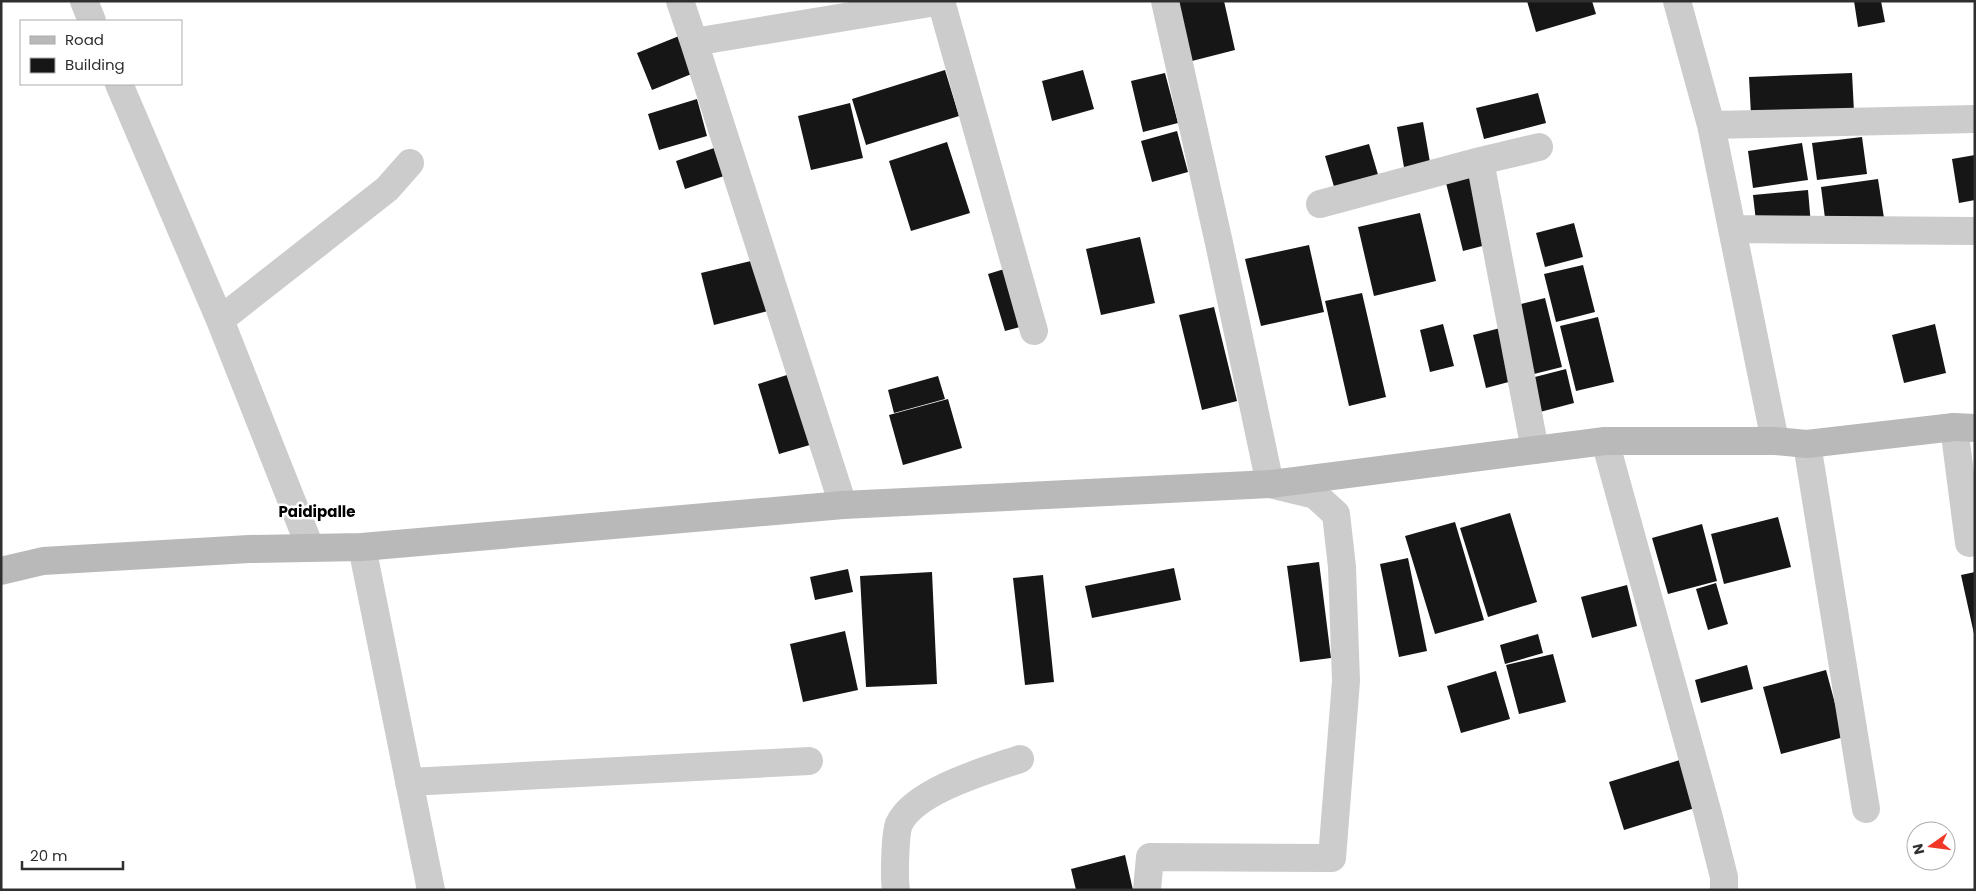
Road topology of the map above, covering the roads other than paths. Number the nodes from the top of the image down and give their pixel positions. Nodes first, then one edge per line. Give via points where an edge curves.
1 (84, 1) edge
2 (680, 1) edge
3 (941, 1) edge
4 (1165, 1) edge
5 (1677, 1) edge
6 (92, 20) edge
7 (694, 42) junction
8 (119, 85) edge
9 (1975, 119) edge
10 (1711, 125) junction
11 (1539, 147) dead end
12 (1480, 162) junction
13 (410, 163) dead end
14 (1320, 204) dead end
15 (1732, 229) junction
16 (1975, 231) edge
17 (220, 320) junction
18 (1034, 331) dead end
19 (1964, 428) edge
20 (1605, 441) junction
21 (1775, 441) junction
22 (1807, 444) junction
23 (1535, 450) junction
24 (1270, 484) junction
25 (843, 505) junction
26 (1970, 543) dead end
27 (310, 546) junction
28 (362, 547) junction
29 (1, 571) edge
30 (1020, 759) dead end
31 (809, 761) dead end
32 (409, 782) junction
33 (1866, 809) dead end
34 (431, 890) edge
35 (896, 890) edge
36 (1147, 890) edge
37 (1724, 890) edge

1 - 6 street
2 - 7 street
3 - 7 street
3 - 18 street
4 - 24 street
5 - 10 street
7 - 25 street
8 - 17 street
9 - 10 street
10 - 15 street
11 - 12 street
12 - 14 street
12 - 23 street
13 - 17 street via 387,189
15 - 16 street
15 - 21 street
17 - 27 street
19 - 22 street
19 - 26 street
20 - 21 street
20 - 23 street
20 - 37 street via 1708,814 1724,877
21 - 22 street
22 - 33 street
23 - 24 street
24 - 25 street
24 - 36 street via 1315,496 1336,514 1342,567 1346,681 1332,858 1150,856
25 - 28 street
27 - 28 street
27 - 29 street via 43,561
28 - 32 street
30 - 35 street via 967,778 918,801 899,824 894,876
31 - 32 street
32 - 34 street

